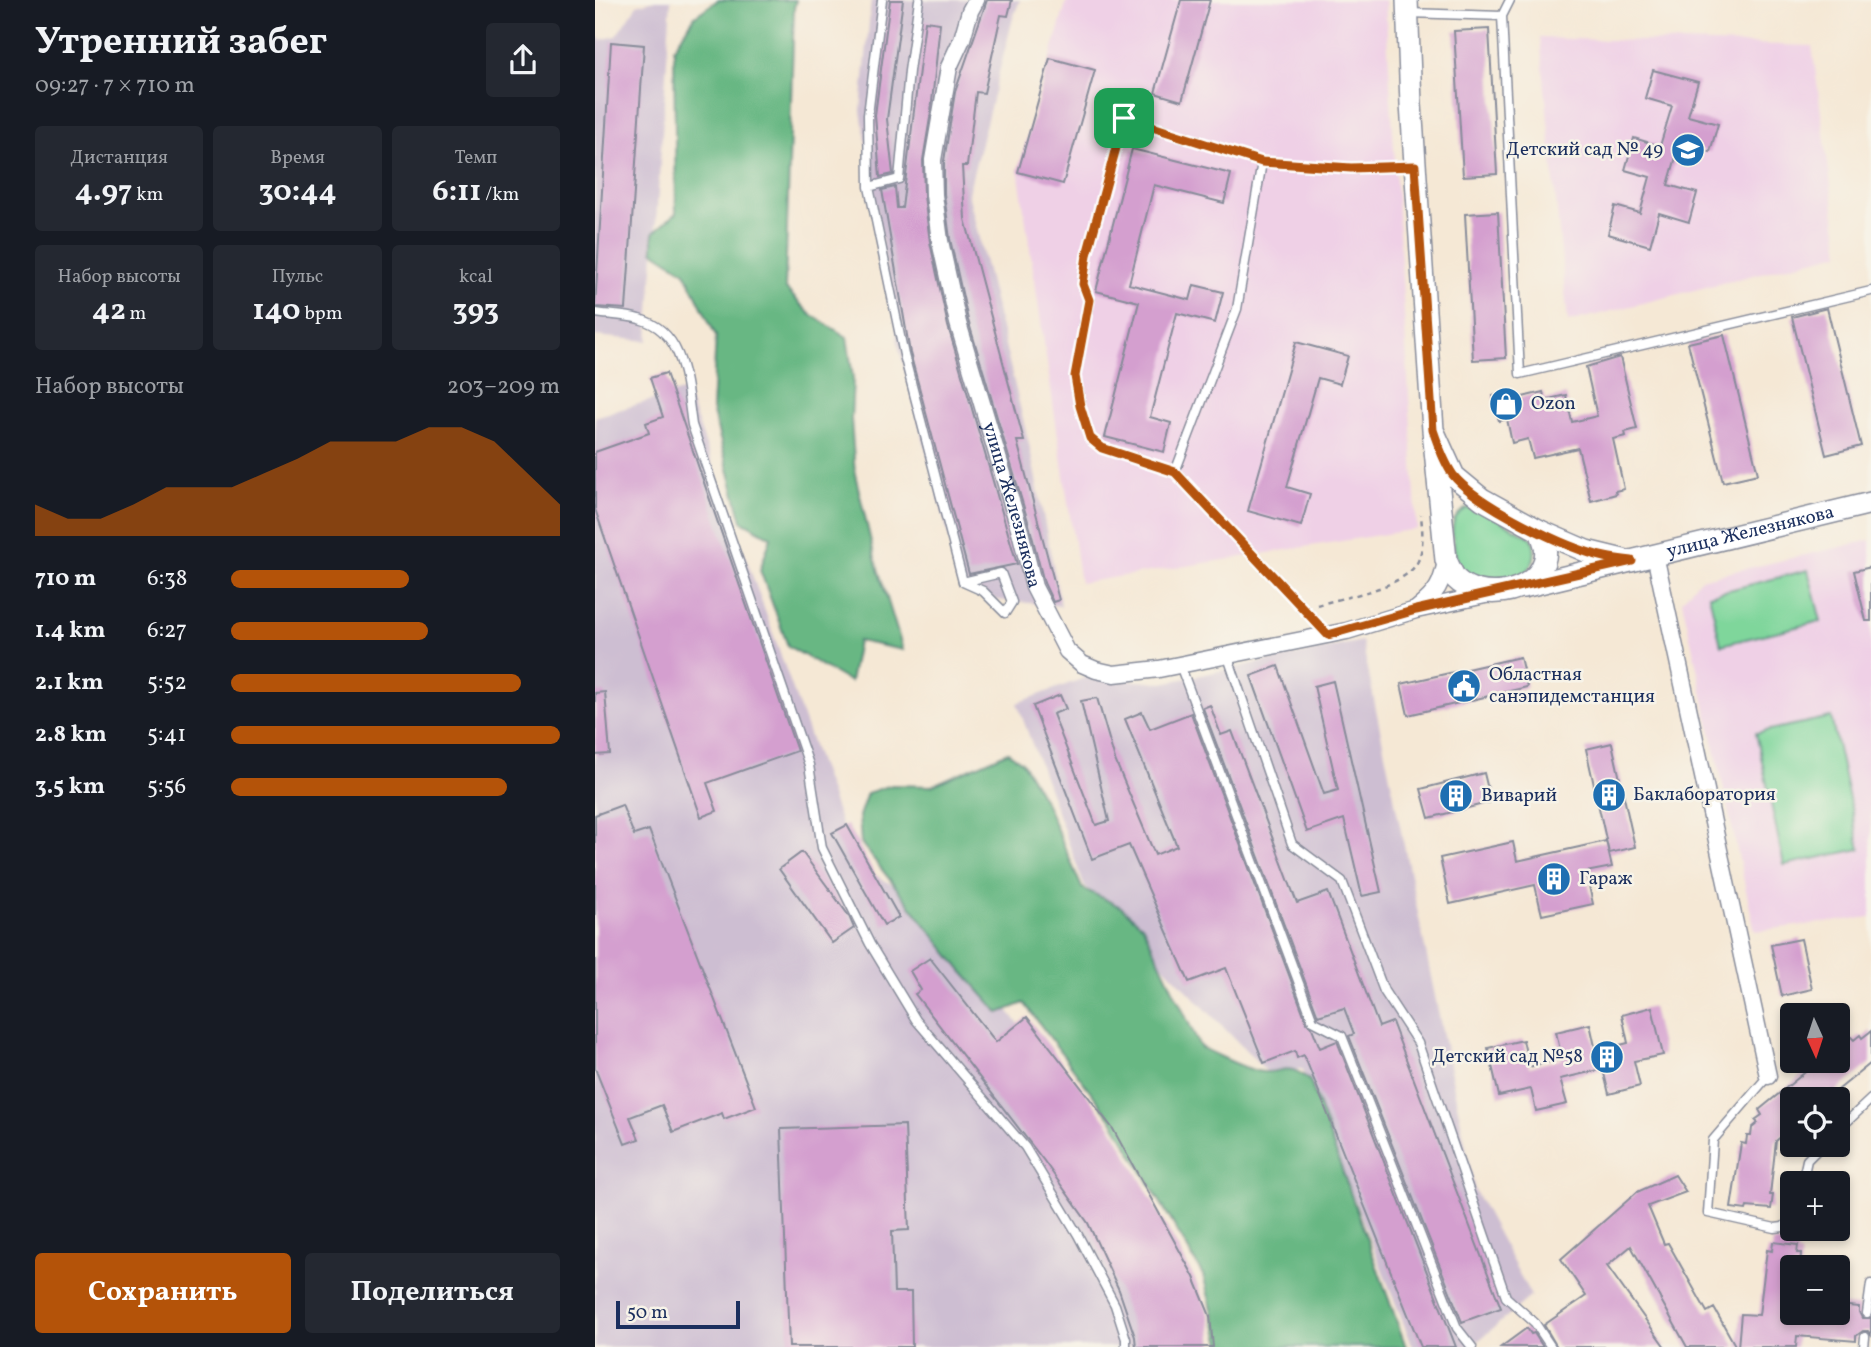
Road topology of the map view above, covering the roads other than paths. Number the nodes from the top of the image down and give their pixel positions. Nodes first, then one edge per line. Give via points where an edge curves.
1 (882, 0) edge
2 (919, 0) edge
3 (976, 0) edge
4 (1510, 0) edge
5 (1408, 7) edge
6 (1502, 16) junction
7 (1262, 162) junction
8 (1415, 166) junction
9 (869, 187) junction
10 (1871, 291) edge
11 (595, 313) edge
12 (1433, 430) junction
13 (1175, 472) junction
14 (1482, 499) junction
15 (1871, 503) edge
16 (1442, 527) junction
17 (1540, 531) junction
18 (1655, 555) junction
19 (1446, 560) junction
20 (1632, 561) junction
21 (963, 582) junction
22 (1520, 588) junction
23 (1494, 594) junction
24 (1416, 610) junction
25 (1328, 635) junction
26 (1227, 657) junction
27 (1180, 665) junction
28 (1768, 1076) joint
29 (1871, 1099) edge
30 (1850, 1119) edge
31 (1780, 1227) edge
32 (1871, 1284) edge
33 (1867, 1312) dead end
34 (1865, 1337) dead end
35 (1126, 1347) edge
36 (1472, 1347) edge
37 (1552, 1347) edge
38 (1864, 1347) edge

1 - 9 lane via 868,115
2 - 9 lane via 899,179
3 - 27 street, улица Железнякова via 949,66 933,160 934,195 958,323 1034,587 1067,651 1082,664 1114,674
4 - 6 lane
5 - 6 lane
5 - 8 main road
6 - 10 lane via 1520,374
7 - 8 lane via 1351,168
7 - 13 lane via 1237,309
7 - 13 lane via 1124,118 1087,255 1083,284 1089,300 1075,376 1090,438 1102,448
8 - 12 main road
9 - 21 lane via 904,355
11 - 35 lane via 641,319 672,340 688,387 692,425 809,765 822,848 870,944 916,1020 1025,1147 1079,1235 1115,1305
12 - 14 main road via 1454,476
12 - 16 main road
13 - 25 lane
14 - 16 main road via 1458,503
14 - 17 main road
15 - 18 main road, улица Железнякова
16 - 19 main road
17 - 20 main road, улица Железнякова via 1586,551
17 - 22 main road via 1546,548 1544,563
18 - 20 main road, улица Железнякова
18 - 28 street
19 - 23 main road via 1455,578 1471,589
19 - 24 street via 1442,581
20 - 22 main road, улица Железнякова
21 - 21 lane via 1001,573 1012,603 1005,613 983,592
22 - 23 main road
23 - 24 street, улица Железнякова
24 - 25 street, улица Железнякова
25 - 26 street, улица Железнякова
26 - 27 street, улица Железнякова
26 - 37 lane via 1292,844 1342,881 1384,991 1418,1044 1506,1297 1535,1323
27 - 36 lane via 1313,1021 1342,1036 1457,1328
28 - 31 lane via 1713,1140 1708,1213
29 - 30 lane
32 - 33 lane
34 - 38 lane

